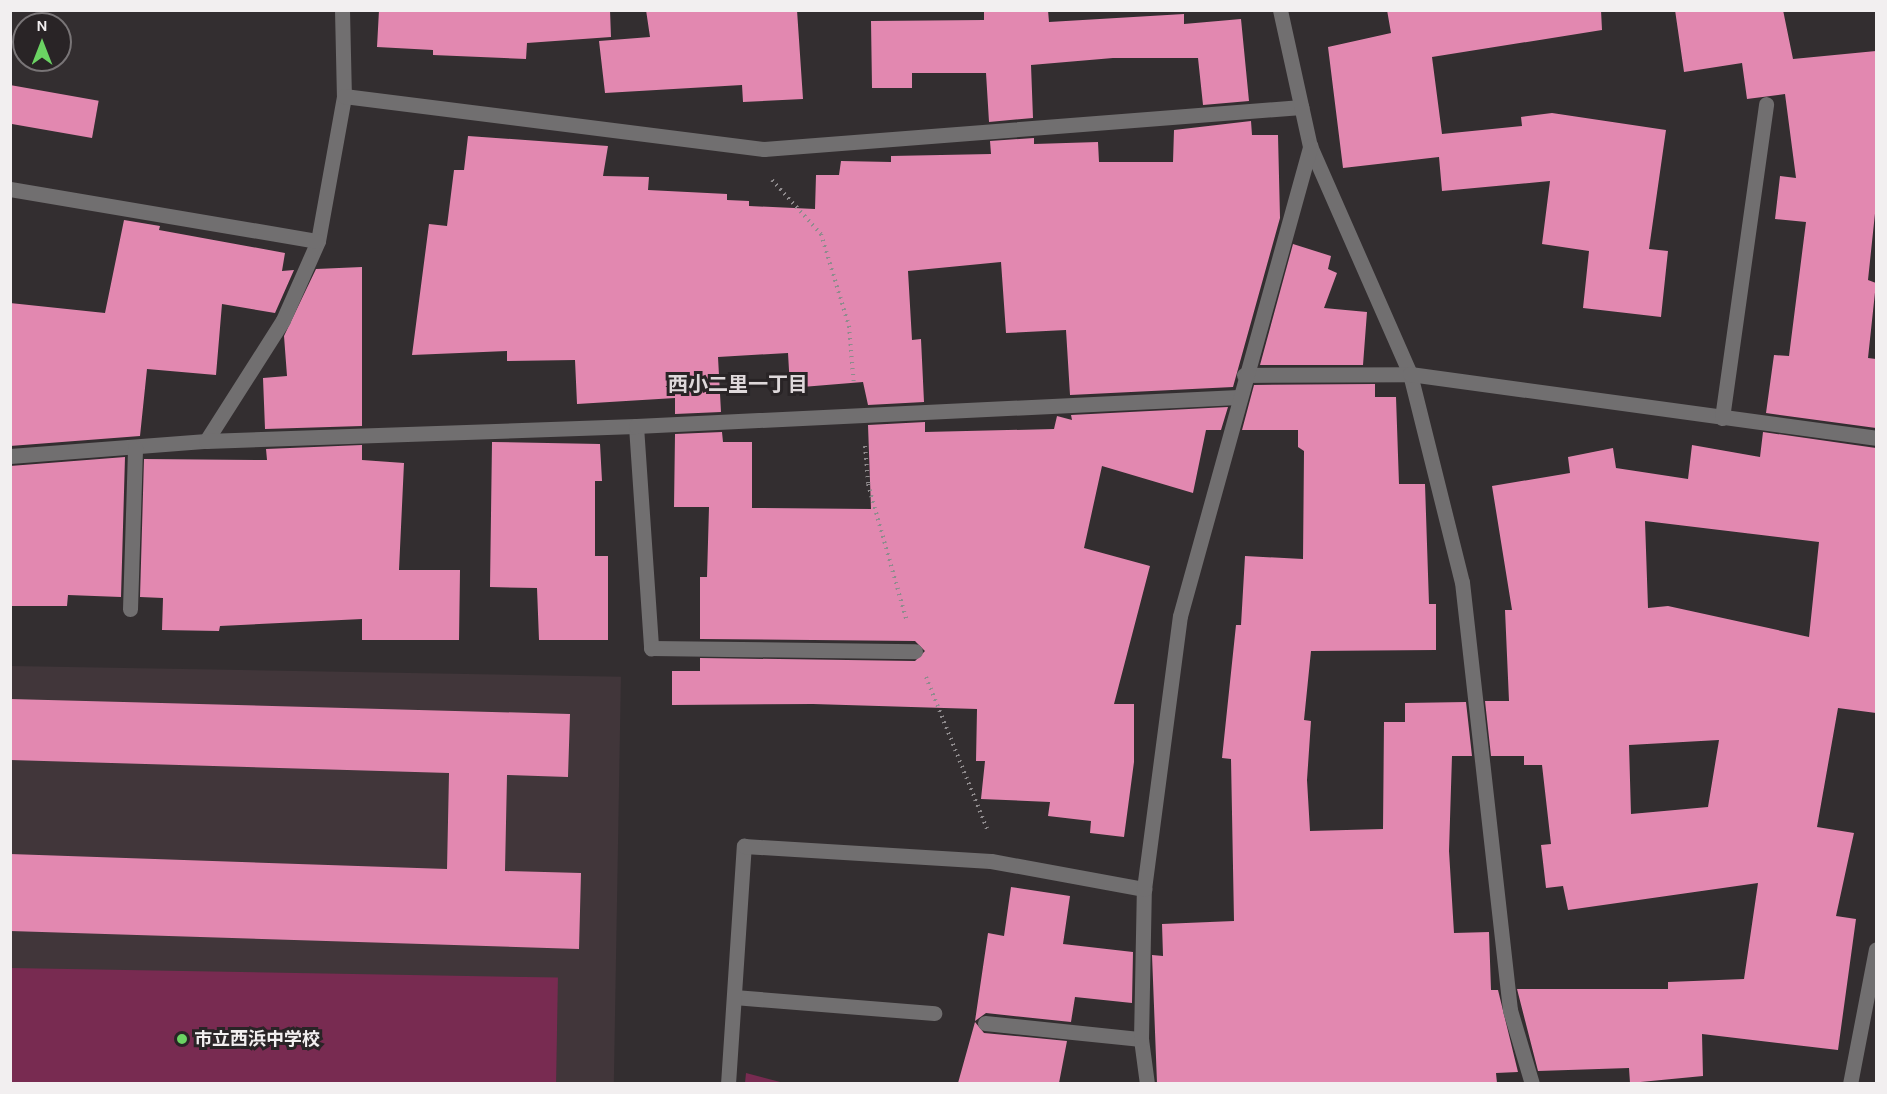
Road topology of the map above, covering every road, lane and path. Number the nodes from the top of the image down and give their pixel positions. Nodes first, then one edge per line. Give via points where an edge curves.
1 (342, 10) edge
2 (1280, 10) edge
3 (344, 96) junction
4 (1766, 104) dead end
5 (1301, 107) junction
6 (1310, 146) junction
7 (751, 147) junction
8 (10, 189) edge
9 (318, 241) junction
10 (1410, 374) junction
11 (1244, 375) junction
12 (1238, 397) junction
13 (857, 413) junction
14 (1722, 418) junction
15 (636, 426) junction
16 (1876, 438) edge
17 (206, 441) junction
18 (135, 447) junction
19 (10, 456) edge
20 (130, 609) dead end
21 (915, 651) dead end
22 (1144, 889) junction
23 (1876, 949) edge
24 (734, 997) junction
25 (934, 1012) dead end
26 (985, 1023) dead end
27 (1142, 1039) junction
28 (728, 1083) edge
29 (1147, 1083) edge
30 (1532, 1083) edge
31 (1850, 1083) edge

1 - 3 street
2 - 5 street
3 - 7 street
3 - 9 street
4 - 14 street
5 - 6 street
5 - 7 street
6 - 10 street
6 - 11 street
7 - 13 path via 761,170 822,234 849,326
8 - 9 street
9 - 17 street via 283,320
10 - 11 street
10 - 14 street
10 - 30 street via 1462,582 1510,1010
11 - 12 street
12 - 13 street
12 - 22 street via 1180,616
13 - 15 street
14 - 16 street
15 - 17 street
15 - 21 street via 651,648
17 - 18 street
18 - 19 street
18 - 20 street
22 - 24 street via 992,861 744,846
22 - 27 street
23 - 31 street
24 - 25 street
24 - 28 street
26 - 27 street
27 - 29 street

